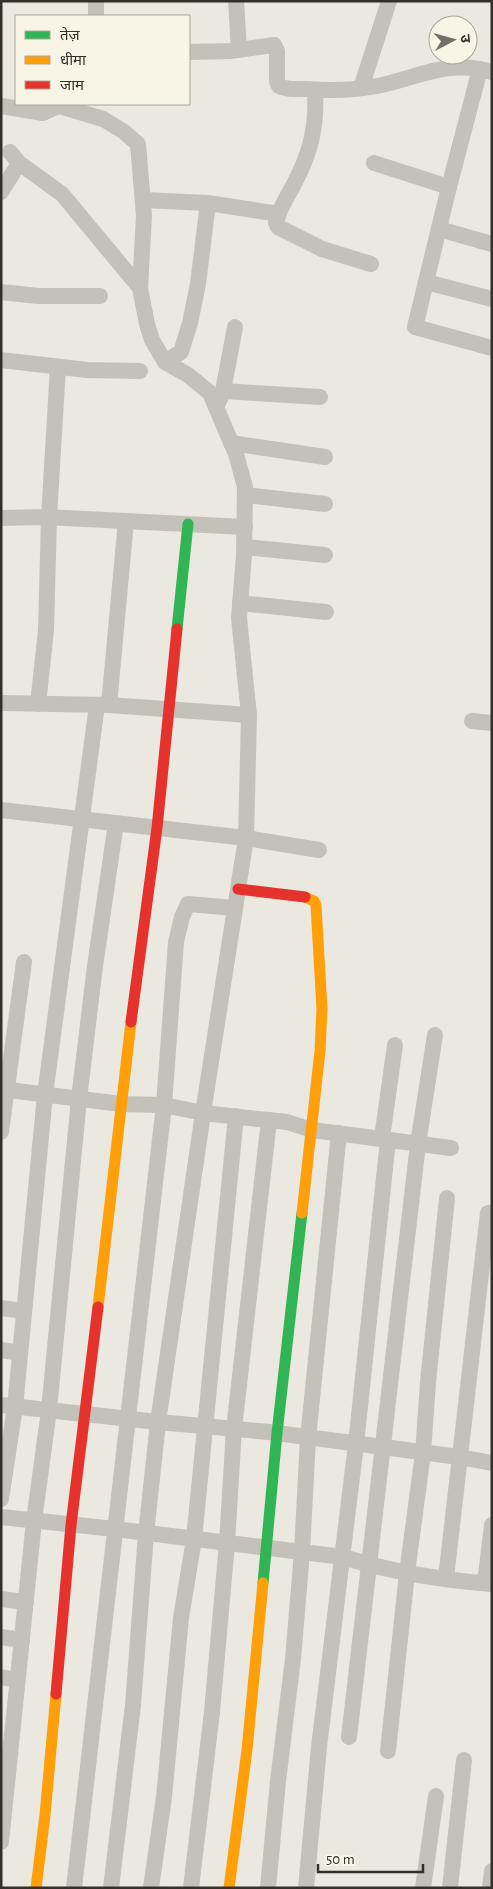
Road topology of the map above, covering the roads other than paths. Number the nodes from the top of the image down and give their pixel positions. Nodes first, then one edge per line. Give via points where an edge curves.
1 (96, 1) edge
2 (236, 1) edge
3 (389, 1) edge
4 (96, 15) edge
5 (238, 50) junction
6 (190, 52) edge
7 (486, 70) edge
8 (361, 88) junction
9 (315, 90) junction
10 (64, 105) edge
11 (1, 106) edge
12 (374, 163) dead end
13 (449, 187) junction
14 (1, 192) edge
15 (143, 200) junction
16 (208, 203) junction
17 (279, 214) junction
18 (439, 229) junction
19 (492, 244) edge
20 (371, 264) dead end
21 (426, 282) junction
22 (140, 288) junction
23 (1, 292) edge
24 (100, 296) dead end
25 (492, 299) edge
26 (235, 328) dead end
27 (492, 348) edge
28 (1, 360) edge
29 (165, 362) junction
30 (58, 367) junction
31 (140, 371) dead end
32 (224, 391) junction
33 (320, 396) dead end
34 (216, 408) junction
35 (231, 443) junction
36 (325, 457) dead end
37 (245, 495) junction
38 (325, 504) dead end
39 (49, 517) junction
40 (1, 518) edge
41 (126, 521) junction
42 (188, 524) junction
43 (245, 527) junction
44 (245, 547) junction
45 (325, 556) dead end
46 (240, 603) junction
47 (326, 612) dead end
48 (1, 703) edge
49 (38, 704) junction
50 (103, 705) junction
51 (169, 708) junction
52 (249, 715) junction
53 (472, 722) dead end
54 (492, 723) edge
55 (1, 810) edge
56 (82, 819) junction
57 (116, 823) junction
58 (157, 828) junction
59 (246, 838) junction
60 (319, 850) dead end
61 (238, 889) junction
62 (235, 908) junction
63 (24, 962) dead end
64 (435, 1035) dead end
65 (395, 1045) dead end
66 (4, 1090) edge
67 (45, 1095) junction
68 (79, 1099) junction
69 (121, 1104) junction
70 (164, 1105) junction
71 (203, 1113) junction
72 (236, 1116) junction
73 (269, 1120) junction
74 (312, 1130) junction
75 (1, 1132) edge
76 (339, 1133) junction
77 (385, 1139) junction
78 (418, 1144) junction
79 (451, 1148) dead end
80 (447, 1198) dead end
81 (488, 1213) dead end
82 (1, 1308) edge
83 (24, 1311) junction
84 (1, 1350) edge
85 (20, 1353) junction
86 (8, 1406) edge
87 (49, 1410) junction
88 (86, 1414) junction
89 (128, 1419) junction
90 (158, 1422) junction
91 (205, 1426) junction
92 (234, 1429) junction
93 (277, 1433) junction
94 (308, 1438) junction
95 (356, 1444) junction
96 (382, 1446) junction
97 (423, 1453) junction
98 (459, 1456) junction
99 (492, 1463) edge
100 (1, 1499) edge
101 (1, 1518) edge
102 (34, 1521) junction
103 (71, 1525) junction
104 (492, 1525) edge
105 (115, 1529) junction
106 (146, 1534) junction
107 (194, 1539) junction
108 (227, 1543) junction
109 (266, 1547) junction
110 (302, 1552) junction
111 (343, 1557) junction
112 (368, 1565) junction
113 (407, 1573) junction
114 (446, 1578) junction
115 (489, 1583) edge
116 (1, 1599) edge
117 (26, 1602) junction
118 (1, 1637) edge
119 (22, 1640) junction
120 (9, 1678) edge
121 (7, 1718) edge
122 (349, 1737) dead end
123 (388, 1751) dead end
124 (464, 1760) dead end
125 (436, 1796) dead end
126 (1, 1842) edge
127 (492, 1871) edge
128 (36, 1888) edge
129 (74, 1888) edge
130 (111, 1888) edge
131 (151, 1888) edge
132 (191, 1888) edge
133 (229, 1888) edge
134 (268, 1888) edge
135 (306, 1888) edge
136 (423, 1888) edge
137 (450, 1888) edge
138 (490, 1888) edge

1 - 4 street
2 - 5 street
3 - 8 street
5 - 6 street
5 - 9 street via 274,45 278,86
7 - 8 street via 441,68
7 - 13 street
8 - 9 street
9 - 17 street via 311,145
10 - 11 street via 43,113
10 - 15 street via 103,119 138,144
12 - 13 street
13 - 18 street
14 - 22 street via 14,158 62,194
15 - 16 street
15 - 22 street
16 - 17 street
16 - 29 street via 190,323 181,352
17 - 20 street via 278,227 322,249
18 - 19 street
18 - 21 street
21 - 25 street
21 - 27 street via 415,327
22 - 29 street via 152,340
23 - 24 street via 38,296
26 - 32 street
28 - 30 street
29 - 34 street via 198,382 210,393
30 - 31 street
30 - 39 street
32 - 33 street
32 - 34 street
34 - 35 street
35 - 36 street
35 - 37 street via 241,469
37 - 38 street
37 - 43 street
39 - 40 street
39 - 41 street
39 - 49 street via 46,630
41 - 42 street
41 - 50 street
42 - 43 street
42 - 51 street
43 - 44 street
44 - 45 street
44 - 46 street
46 - 47 street
46 - 52 street
48 - 49 street
49 - 50 street
50 - 51 street
50 - 56 street
51 - 52 street
51 - 58 street
52 - 59 street
53 - 54 street
55 - 56 street
56 - 57 street
56 - 67 street
57 - 58 street
57 - 68 street
58 - 59 street
58 - 69 street
59 - 60 street
59 - 61 street
61 - 62 street
61 - 74 street via 302,894 314,900 316,906 322,1032
62 - 70 street via 188,904 182,917 176,942
62 - 71 street
63 - 66 street
64 - 78 street
65 - 77 street
66 - 67 street
66 - 75 street
67 - 68 street
67 - 83 street
68 - 69 street
68 - 87 street
69 - 70 street
69 - 88 street
70 - 71 street
70 - 89 street
71 - 72 street
71 - 90 street
72 - 73 street
72 - 91 street
73 - 74 street
73 - 92 street
74 - 76 street
74 - 93 street
76 - 77 street
76 - 94 street
77 - 78 street
77 - 95 street
78 - 79 street
78 - 96 street
80 - 97 street
81 - 98 street
82 - 83 street
83 - 85 street
84 - 85 street
85 - 86 street
86 - 87 street
86 - 100 street
87 - 88 street
87 - 102 street
88 - 89 street
88 - 103 street
89 - 90 street
89 - 105 street
90 - 91 street
90 - 106 street
91 - 92 street
91 - 107 street
92 - 93 street
92 - 108 street
93 - 94 street
93 - 109 street
94 - 95 street
94 - 110 street
95 - 96 street
95 - 111 street
96 - 97 street
96 - 112 street
97 - 98 street
97 - 113 street
98 - 99 street
98 - 114 street
101 - 102 street
102 - 103 street
102 - 117 street
103 - 105 street
103 - 128 street
104 - 115 street
105 - 106 street
105 - 129 street
106 - 107 street
106 - 130 street via 133,1705
107 - 108 street
107 - 131 street
108 - 109 street
108 - 132 street via 212,1712
109 - 110 street
109 - 133 street via 247,1750
110 - 111 street
110 - 134 street
111 - 112 street
111 - 135 street via 319,1747
112 - 113 street
112 - 122 street
113 - 114 street
113 - 123 street
114 - 115 street
116 - 117 street
117 - 119 street
118 - 119 street
119 - 120 street
120 - 121 street
121 - 126 street
124 - 137 street
125 - 136 street
127 - 138 street

